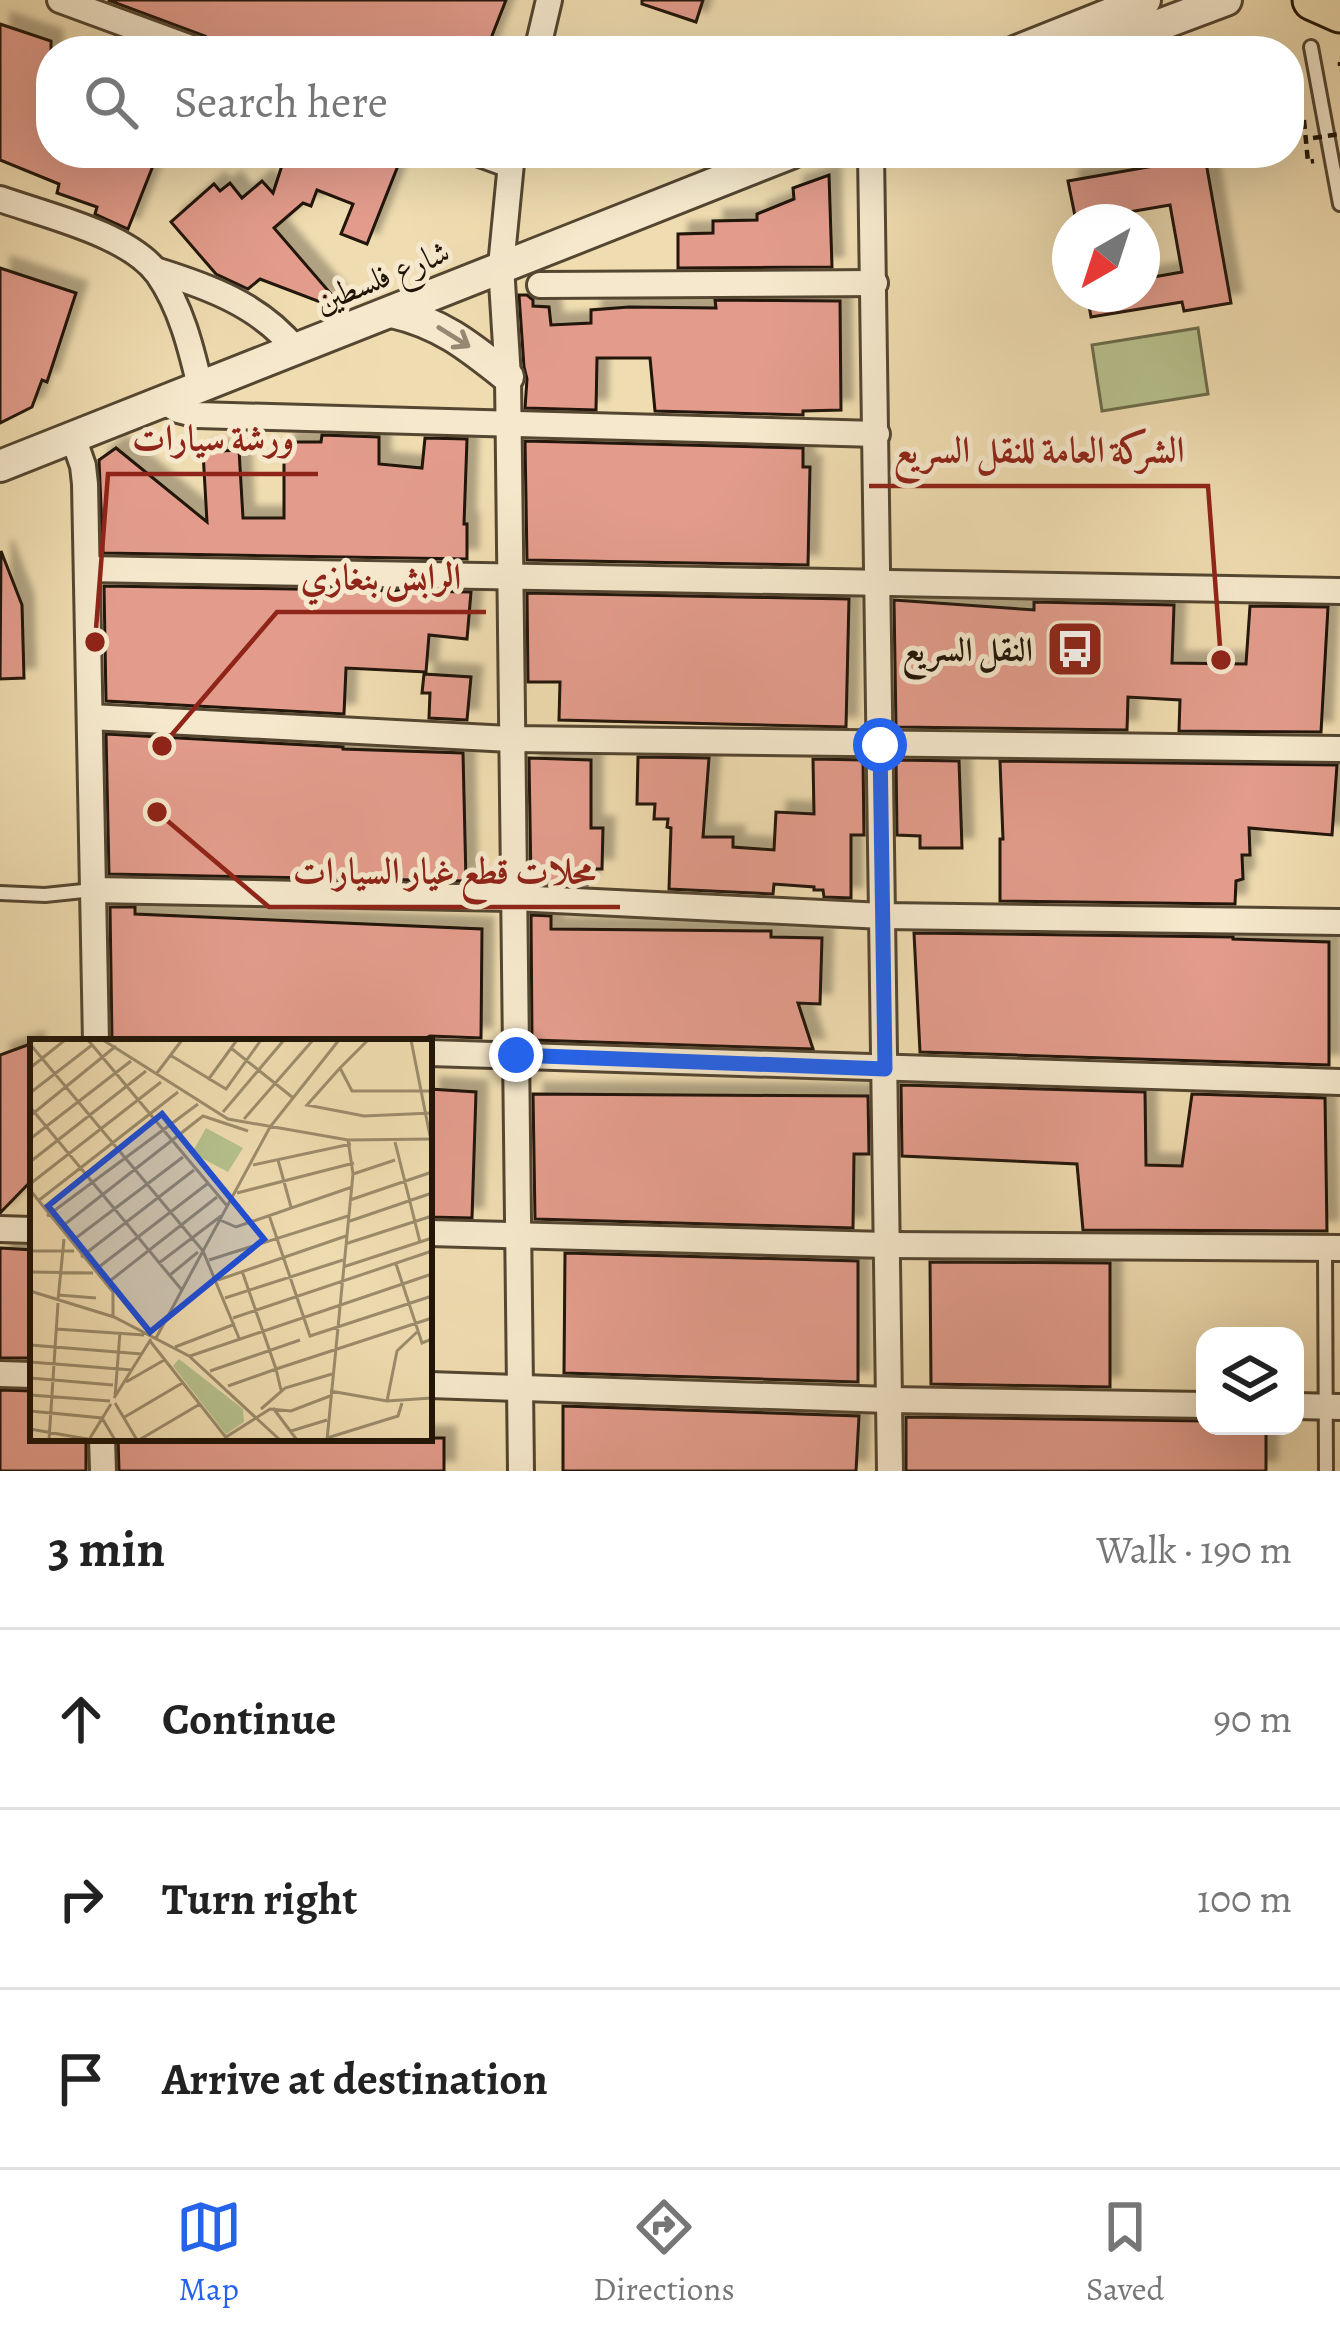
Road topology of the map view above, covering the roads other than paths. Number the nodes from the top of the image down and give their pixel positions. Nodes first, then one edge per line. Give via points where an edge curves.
1 (60, 0) edge
2 (549, 0) edge
3 (1145, 0) edge
4 (1226, 0) edge
5 (1312, 0) edge
6 (1340, 12) edge
7 (158, 36) edge
8 (541, 36) edge
9 (1055, 36) edge
10 (1130, 36) edge
11 (1311, 47) dead end
12 (510, 168) edge
13 (753, 168) edge
14 (871, 168) edge
15 (0, 199) edge
16 (1340, 204) edge
17 (501, 266) junction
18 (155, 270) junction
19 (874, 283) junction
20 (540, 285) dead end
21 (392, 312) junction
22 (295, 350) junction
23 (508, 377) junction
24 (200, 386) junction
25 (163, 401) junction
26 (508, 423) junction
27 (877, 434) junction
28 (73, 437) junction
29 (0, 466) edge
30 (87, 569) junction
31 (510, 577) junction
32 (878, 583) junction
33 (1340, 592) edge
34 (90, 717) junction
35 (512, 739) junction
36 (880, 745) junction
37 (1340, 749) edge
38 (93, 890) junction
39 (0, 893) edge
40 (514, 898) junction
41 (883, 916) junction
42 (1340, 922) edge
43 (96, 1039) edge
44 (432, 1053) edge
45 (516, 1055) junction
46 (885, 1069) junction
47 (1340, 1082) edge
48 (0, 1229) edge
49 (30, 1230) edge
50 (432, 1233) edge
51 (518, 1233) junction
52 (887, 1245) junction
53 (1333, 1248) edge
54 (0, 1374) edge
55 (30, 1375) edge
56 (432, 1384) edge
57 (520, 1387) junction
58 (889, 1400) junction
59 (1196, 1405) edge
60 (1333, 1406) edge
61 (102, 1441) edge
62 (103, 1471) edge
63 (521, 1471) edge
64 (890, 1471) edge
65 (1326, 1471) edge

1 - 7 street
2 - 8 street
3 - 9 street
4 - 10 street
5 - 6 main road
11 - 16 lane
12 - 17 street
13 - 17 street, شارع فلسطين
14 - 19 street
15 - 18 street via 125,247
17 - 21 street, شارع فلسطين
17 - 23 street
18 - 22 street via 250,309
18 - 24 street via 182,322
19 - 20 street
19 - 27 street
21 - 22 street, شارع فلسطين
21 -> 23 street via 450,332
22 - 24 street, شارع فلسطين
23 - 26 street
24 - 25 street, شارع فلسطين
25 - 26 street via 197,415
25 - 28 street, شارع فلسطين
26 - 27 street
26 - 31 street
27 - 32 street
28 - 29 street, شارع فلسطين
28 - 30 street via 85,484
30 - 31 street
30 - 34 street
31 - 32 street
31 - 35 street
32 - 33 street
32 - 36 street
34 - 35 street
34 - 38 street
35 - 36 street
35 - 40 street
36 - 37 street
36 - 41 street
38 - 39 lane
38 - 40 street
38 - 43 street
40 - 41 street
40 - 45 street
41 - 42 street
41 - 46 street
44 - 45 street
45 - 46 street
45 - 51 street
46 - 47 street
46 - 52 street
48 - 49 street
50 - 51 street
51 - 52 street
51 - 57 street
52 - 53 street
52 - 58 street
53 - 60 lane
54 - 55 street
56 - 57 street
57 - 58 street
57 - 63 street
58 - 59 street
58 - 64 street
60 - 65 lane
61 - 62 street

